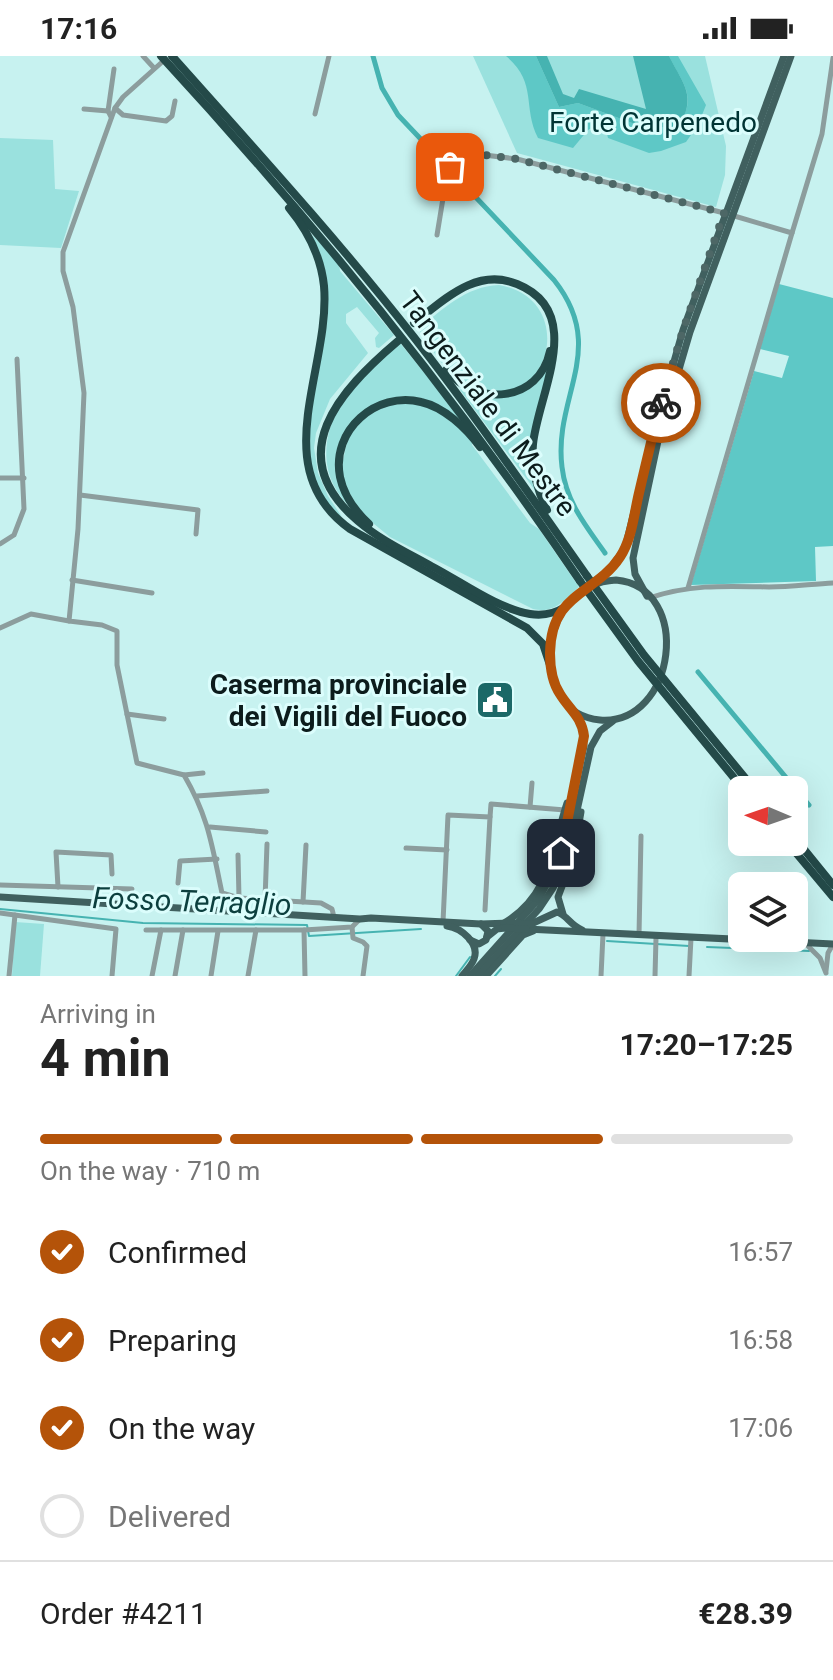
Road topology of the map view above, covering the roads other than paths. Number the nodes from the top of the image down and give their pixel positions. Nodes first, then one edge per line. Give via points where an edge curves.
1 (143, 56) edge
2 (172, 56) edge
3 (329, 56) edge
4 (784, 56) edge
5 (791, 56) edge
6 (161, 59) edge
7 (833, 64) edge
8 (154, 68) junction
9 (114, 69) dead end
10 (175, 101) dead end
11 (115, 108) junction
12 (84, 109) dead end
13 (108, 111) junction
14 (315, 114) dead end
15 (111, 118) junction
16 (260, 162) junction
17 (269, 178) junction
18 (728, 214) junction
19 (792, 233) junction
20 (437, 235) dead end
21 (415, 329) junction
22 (17, 359) dead end
23 (0, 478) edge
24 (24, 478) junction
25 (80, 495) junction
26 (528, 504) junction
27 (196, 534) dead end
28 (561, 539) junction
29 (0, 544) edge
30 (394, 545) junction
31 (399, 556) junction
32 (72, 580) junction
33 (585, 581) junction
34 (833, 583) edge
35 (688, 588) junction
36 (152, 593) dead end
37 (648, 597) junction
38 (565, 607) junction
39 (69, 621) junction
40 (0, 628) edge
41 (551, 668) junction
42 (572, 709) junction
43 (127, 714) junction
44 (618, 718) junction
45 (164, 719) dead end
46 (586, 771) junction
47 (203, 773) dead end
48 (184, 775) junction
49 (732, 776) edge
50 (743, 776) edge
51 (532, 783) dead end
52 (267, 791) dead end
53 (197, 796) junction
54 (530, 807) junction
55 (568, 808) junction
56 (490, 817) junction
57 (210, 827) junction
58 (266, 832) dead end
59 (641, 836) dead end
60 (267, 844) dead end
61 (306, 845) dead end
62 (406, 848) dead end
63 (447, 850) junction
64 (808, 854) edge
65 (238, 855) dead end
66 (799, 856) edge
67 (217, 859) junction
68 (112, 874) dead end
69 (178, 883) dead end
70 (0, 885) edge
71 (833, 885) edge
72 (540, 886) junction
73 (58, 887) junction
74 (132, 889) dead end
75 (0, 897) edge
76 (833, 897) edge
77 (239, 898) junction
78 (265, 900) junction
79 (303, 902) junction
80 (485, 910) dead end
81 (0, 913) edge
82 (15, 915) junction
83 (548, 916) junction
84 (564, 916) junction
85 (334, 917) junction
86 (443, 922) junction
87 (479, 924) junction
88 (355, 925) junction
89 (518, 926) junction
90 (146, 930) dead end
91 (161, 930) junction
92 (183, 930) junction
93 (256, 930) junction
94 (218, 931) junction
95 (556, 931) junction
96 (306, 932) junction
97 (588, 933) junction
98 (639, 936) junction
99 (487, 937) junction
100 (603, 938) junction
101 (691, 938) junction
102 (470, 939) junction
103 (728, 940) edge
104 (656, 941) junction
105 (808, 943) edge
106 (833, 944) edge
107 (808, 947) edge
108 (833, 966) edge
109 (826, 974) edge
110 (9, 976) edge
111 (112, 976) edge
112 (152, 976) edge
113 (175, 976) edge
114 (211, 976) edge
115 (248, 976) edge
116 (305, 976) edge
117 (363, 976) edge
118 (462, 976) edge
119 (470, 976) edge
120 (478, 976) edge
121 (486, 976) edge
122 (601, 976) edge
123 (655, 976) edge
124 (689, 976) edge

1 - 8 street
2 - 16 highway, Tangenziale di Mestre
3 - 14 street
4 - 18 main road
5 - 18 main road
6 - 8 street
6 - 16 highway, Tangenziale di Mestre
7 - 19 street via 822,134
8 - 11 street
9 - 13 street
10 - 11 street via 166,121 123,115
11 - 15 street
12 - 13 street
13 - 15 street
15 - 25 street via 63,252 84,393
16 - 17 highway, Tangenziale di Mestre
16 - 21 highway, Tangenziale di Mestre
17 - 26 highway, Tangenziale di Mestre via 377,304
17 - 31 highway via 309,238 324,286 306,429 311,478 334,516
18 - 19 street
18 - 20 street via 517,159 468,153 457,156 447,174
18 - 33 main road via 666,388 625,548 610,569
18 - 37 main road via 679,368 638,527 634,569
19 - 35 street
21 - 21 highway via 468,291 504,285 528,296 542,310 550,334 548,357 525,388 485,395 456,381
21 - 28 highway, Tangenziale di Mestre
21 - 28 highway via 460,289 486,279 519,284 543,304 553,324 554,352 533,459 539,493
22 - 24 street
23 - 24 street
24 - 29 street via 20,524
25 - 27 street via 198,510
25 - 32 street
26 - 30 highway via 468,433 441,411 414,400 383,404 352,425 339,467 353,506
26 - 33 highway, Tangenziale di Mestre
28 - 33 highway, Tangenziale di Mestre
30 - 31 highway via 341,503 326,478 321,452 326,424 345,391 397,339 338,392 322,424 316,453 323,483 341,512
30 - 38 highway via 514,610 545,615
31 - 41 highway via 527,628 543,644
32 - 36 street
32 - 39 street
33 - 37 main road via 621,581
33 - 38 main road
33 - 49 highway, Tangenziale di Mestre, bridge via 638,661
33 - 50 highway, Tangenziale di Mestre, bridge
34 - 35 street
35 - 37 street
37 - 44 main road via 664,622 665,663 645,701
38 - 41 main road via 552,635
39 - 40 street via 31,614
39 - 43 street via 117,631 117,665
41 - 42 main road via 557,690
42 - 44 main road via 592,718
42 - 55 main road via 584,732 584,746
43 - 45 street
43 - 48 street via 137,763
44 - 46 main road via 596,736
46 - 84 main road via 579,830 558,900
46 - 89 main road via 563,867 548,897
47 - 48 street
48 - 53 street
51 - 54 street
52 - 53 street
53 - 57 street
54 - 55 street
54 - 56 street via 491,804
55 - 72 main road
55 - 89 main road via 554,871
56 - 63 street via 448,815
56 - 80 street
57 - 58 street
57 - 67 street
59 - 98 street
60 - 78 street
61 - 79 street
62 - 63 street
63 - 86 street
64 - 71 highway
65 - 77 street
66 - 76 highway
67 - 69 street via 180,861
67 - 77 street via 222,893
68 - 73 street via 111,855 56,852
70 - 73 street
72 - 86 main road via 504,918
72 - 89 main road via 523,908
73 - 74 street
75 - 85 main road
77 - 78 street
78 - 79 street
79 - 85 street via 327,904
81 - 82 street
82 - 110 street
82 - 111 street via 116,929
83 - 84 main road
83 - 89 main road
83 - 95 main road via 547,924
84 - 95 main road via 565,926
84 - 97 main road
85 - 88 main road
86 - 87 main road
86 - 88 main road
87 - 89 main road
87 - 99 main road
87 - 102 main road via 469,929
88 - 96 street
88 - 102 main road via 455,927
88 - 117 street via 367,946
89 - 95 main road
89 - 99 main road via 497,929
89 - 119 main road
89 - 120 main road
89 - 121 main road via 523,935
90 - 91 street
91 - 92 street
91 - 112 street
92 - 94 street
92 - 113 street
93 - 94 street
93 - 96 street
93 - 115 street
94 - 114 street
95 - 97 main road
96 - 116 street
97 - 100 main road
98 - 100 main road
98 - 104 main road
99 - 102 main road via 480,944
100 - 122 street
101 - 103 main road
101 - 104 main road
101 - 124 street
102 - 118 main road via 475,958
104 - 123 street
105 - 106 main road
106 - 109 street
107 - 109 street
108 - 109 street

